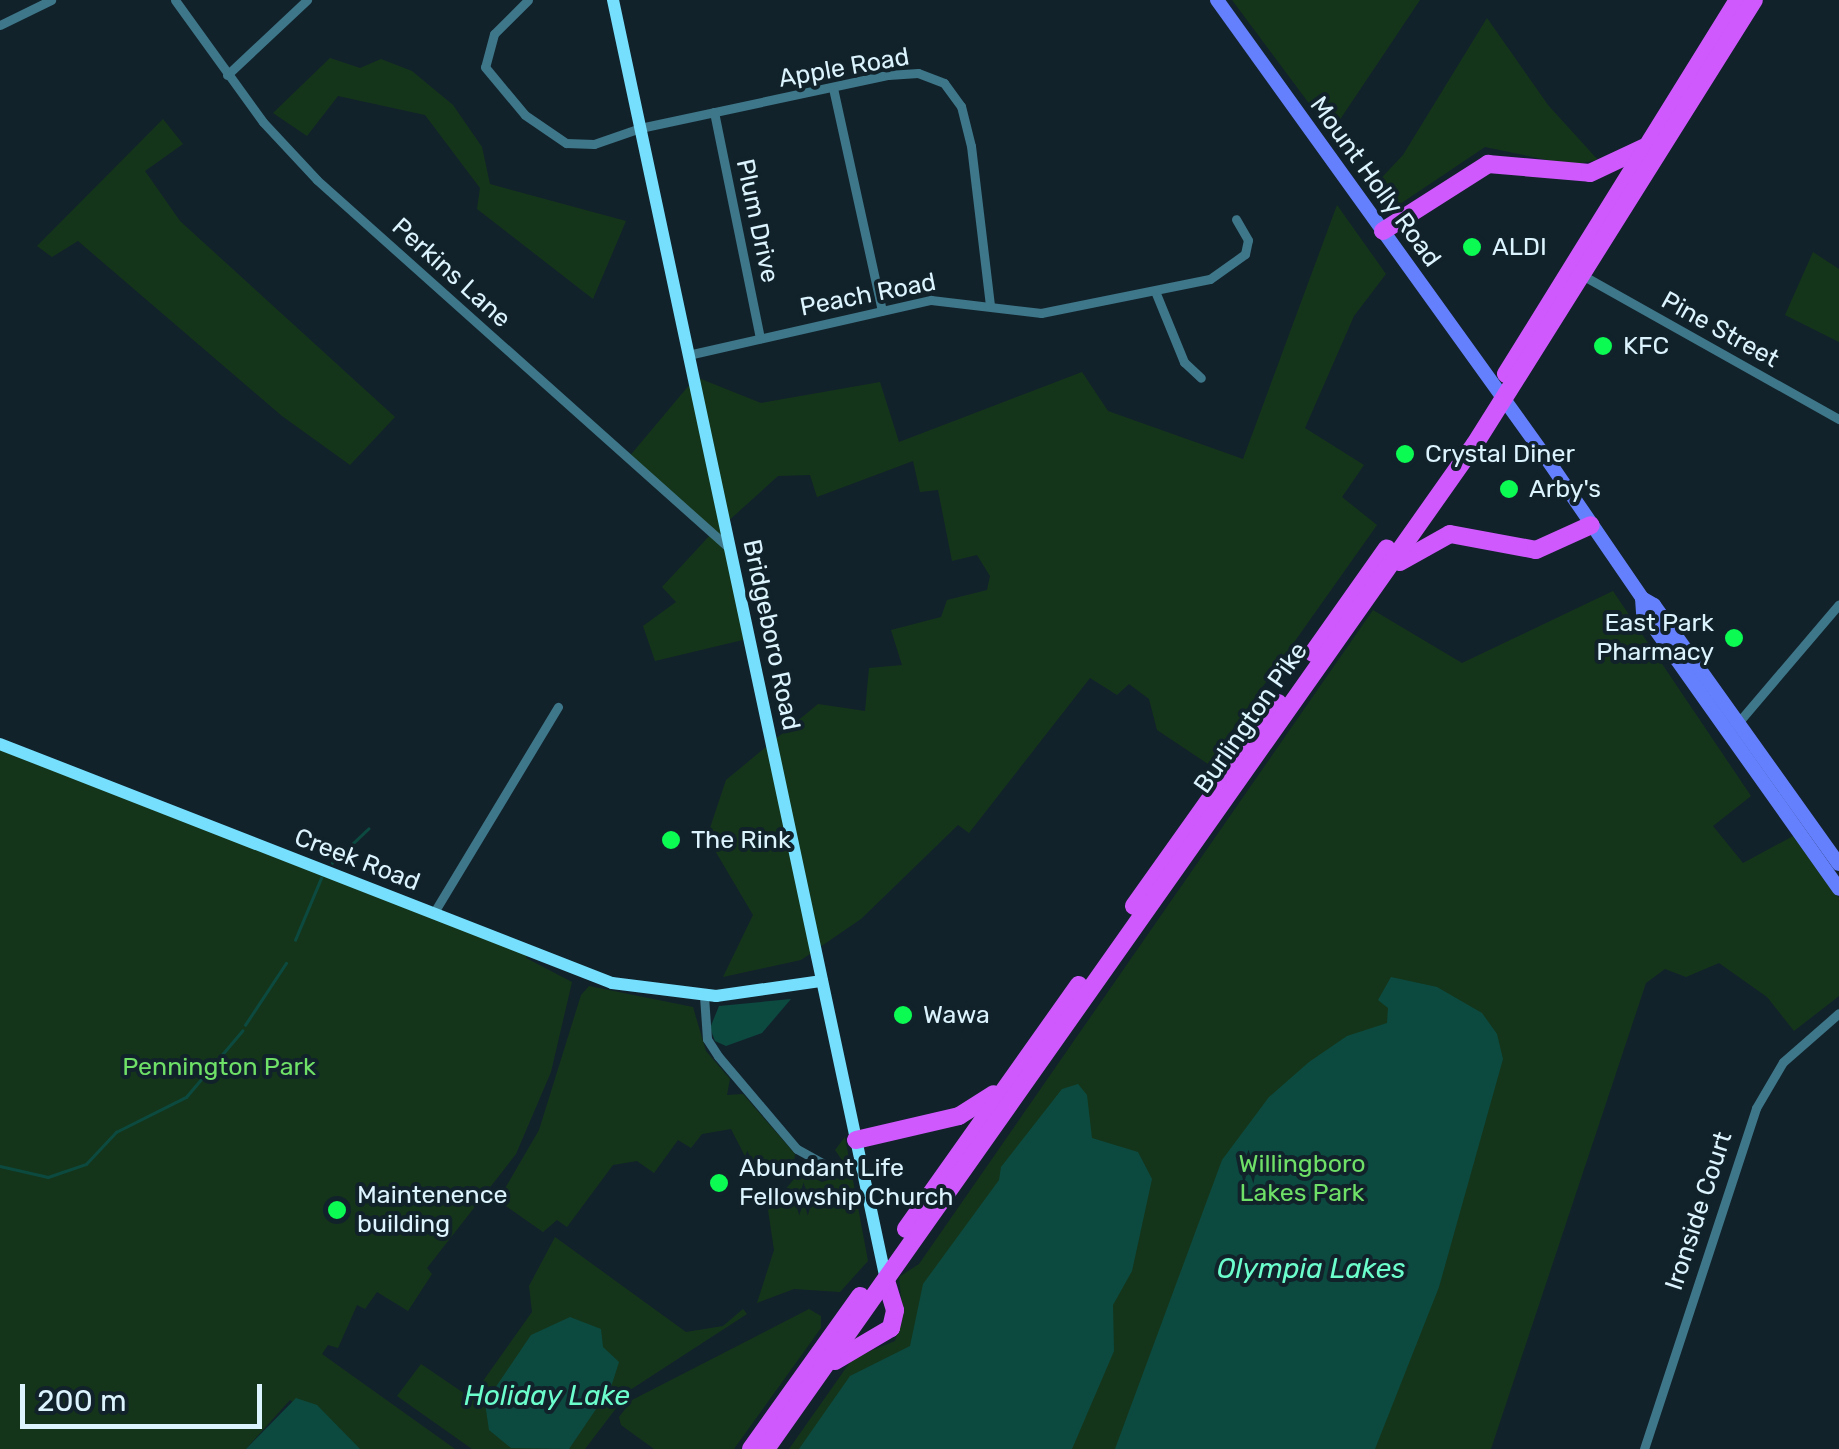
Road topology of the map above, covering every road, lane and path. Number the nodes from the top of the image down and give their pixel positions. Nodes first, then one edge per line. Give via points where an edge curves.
1 (50, 0) edge
2 (175, 0) edge
3 (307, 0) edge
4 (528, 0) edge
5 (613, 0) edge
6 (1217, 0) edge
7 (1738, 0) edge
8 (1754, 0) edge
9 (0, 24) edge
10 (227, 75) junction
11 (833, 88) junction
12 (714, 112) junction
13 (640, 128) junction
14 (1648, 146) junction
15 (1236, 219) dead end
16 (1382, 230) junction
17 (1582, 275) junction
18 (1155, 292) junction
19 (990, 306) junction
20 (882, 310) junction
21 (760, 338) junction
22 (688, 355) junction
23 (1201, 378) dead end
24 (1500, 395) junction
25 (1839, 419) edge
26 (1591, 525) junction
27 (730, 549) junction
28 (1384, 574) junction
29 (1839, 604) edge
30 (558, 707) dead end
31 (1733, 728) junction
32 (0, 744) edge
33 (1835, 867) edge
34 (1839, 890) edge
35 (434, 914) junction
36 (822, 981) junction
37 (704, 996) junction
38 (1839, 1013) edge
39 (1007, 1086) junction
40 (856, 1140) junction
41 (830, 1167) dead end
42 (884, 1272) junction
43 (822, 1370) junction
44 (751, 1449) edge
45 (766, 1449) edge
46 (1644, 1449) edge

1 - 9 street
2 - 10 street, Perkins Lane
3 - 10 street
4 - 13 street, Apple Road via 485,50 486,66 506,94 566,144 594,144
5 - 13 street, Bridgeboro Road
6 - 16 main road, Mount Holly Road
7 - 14 highway, Burlington Pike
8 - 17 highway, Burlington Pike
10 - 27 street, Perkins Lane via 317,180
11 - 12 street, Apple Road
11 - 19 street, Apple Road via 918,73 936,78 956,97 977,178
11 - 20 street
12 - 13 street, Apple Road
12 - 21 street, Plum Drive
13 - 22 street, Bridgeboro Road
14 - 16 highway via 1590,173 1488,164
14 - 24 highway, Burlington Pike
15 - 18 street, Peach Road via 1248,248 1235,267
16 - 24 main road, Mount Holly Road
17 - 24 highway, Burlington Pike
17 - 25 street, Pine Street
18 - 19 street, Peach Road via 1041,312
18 - 23 street via 1184,362
19 - 20 street, Peach Road via 931,300
20 - 21 street, Peach Road
21 - 22 street, Peach Road
22 - 27 street, Bridgeboro Road
24 - 26 main road, Mount Holly Road
24 - 28 highway, Burlington Pike
24 - 39 highway, Burlington Pike
26 - 28 highway via 1536,550 1450,534 1423,543
26 - 31 main road, Mount Holly Road via 1642,598 1642,612
27 - 36 street, Bridgeboro Road
28 - 42 highway, Burlington Pike
29 - 31 street
30 - 35 street
31 - 33 main road, Mount Holly Road
32 - 35 street, Creek Road
33 - 34 main road, Mount Holly Road
35 - 37 street, Creek Road via 612,982
36 - 37 street, Creek Road
36 - 40 street, Bridgeboro Road
37 - 41 street via 706,1038 718,1056 797,1149
38 - 46 street, Ironside Court via 1792,1052 1761,1096
39 - 40 highway via 959,1116
39 - 42 highway, Burlington Pike
40 - 42 street, Bridgeboro Road
42 - 43 highway, Burlington Pike
42 - 43 highway via 895,1310 891,1328
42 - 44 highway, Burlington Pike
43 - 45 highway, Burlington Pike

